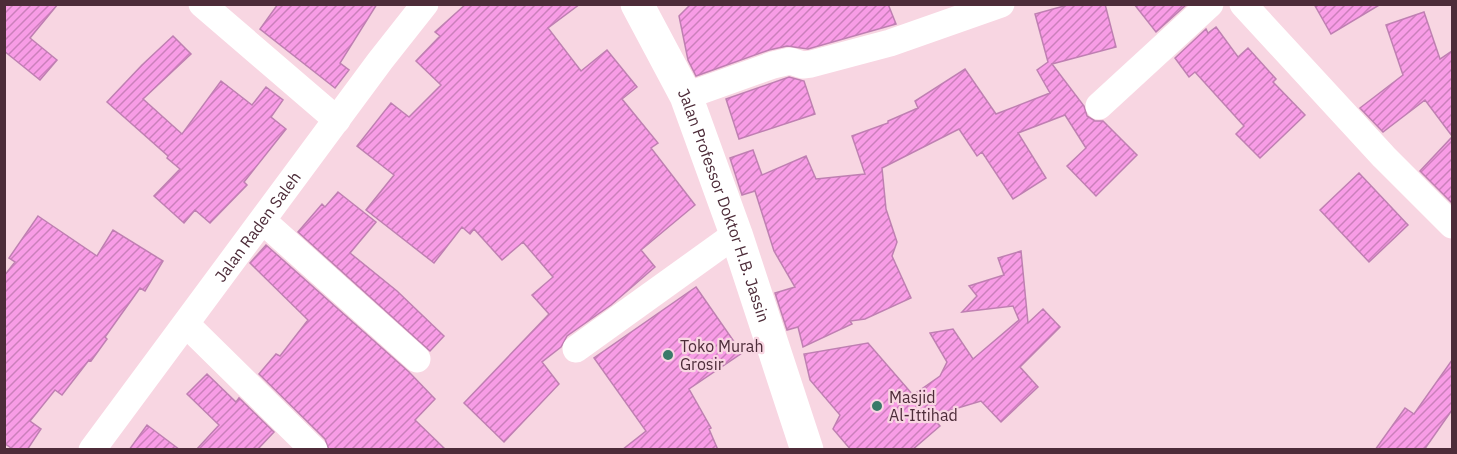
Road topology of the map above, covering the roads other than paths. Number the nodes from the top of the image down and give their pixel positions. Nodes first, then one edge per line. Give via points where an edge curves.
1 (202, 4) edge
2 (425, 4) edge
3 (637, 4) edge
4 (1001, 4) edge
5 (1210, 4) edge
6 (1243, 4) edge
7 (686, 96) junction
8 (1099, 106) dead end
9 (337, 120) junction
10 (263, 221) junction
11 (1452, 225) edge
12 (735, 234) junction
13 (186, 324) junction
14 (576, 349) dead end
15 (417, 359) dead end
16 (92, 450) edge
17 (314, 450) edge
18 (807, 450) edge

1 - 9 street
2 - 9 street, Jalan Raden Saleh
3 - 7 highway, Jalan Professor Doktor H.B. Jassin
4 - 7 street via 890,43 811,64 790,61 773,65
5 - 8 street
6 - 11 street
7 - 12 highway, Jalan Professor Doktor H.B. Jassin
9 - 10 street, Jalan Raden Saleh
10 - 13 street, Jalan Raden Saleh
10 - 15 street
12 - 14 street
12 - 18 highway, Jalan Professor Doktor H.B. Jassin
13 - 16 street, Jalan Raden Saleh
13 - 17 street

